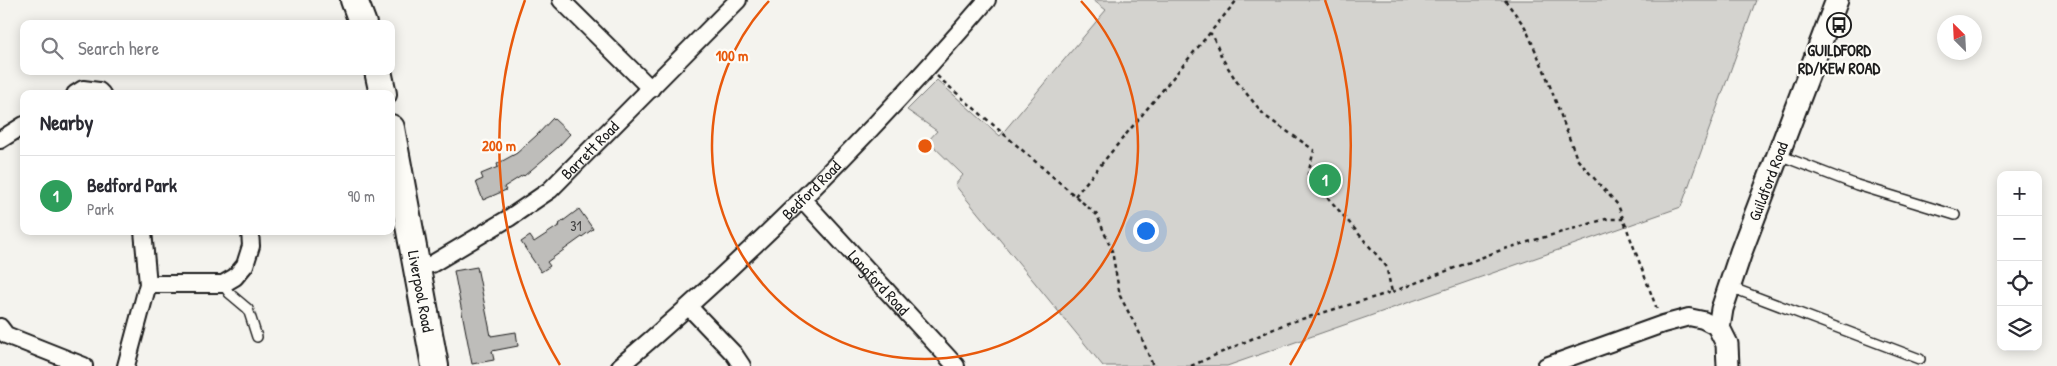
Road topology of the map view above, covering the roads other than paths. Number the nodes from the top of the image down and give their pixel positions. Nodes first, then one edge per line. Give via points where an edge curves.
1 (354, 0) edge
2 (561, 0) edge
3 (738, 0) edge
4 (1837, 0) edge
5 (981, 2) edge
6 (362, 20) edge
7 (379, 75) edge
8 (651, 88) junction
9 (382, 90) edge
10 (20, 128) edge
11 (0, 140) edge
12 (395, 149) edge
13 (1779, 154) junction
14 (803, 200) junction
15 (1955, 215) dead end
16 (143, 235) edge
17 (250, 235) edge
18 (418, 267) junction
19 (148, 284) junction
20 (223, 284) junction
21 (1730, 286) junction
22 (689, 308) junction
23 (0, 327) edge
24 (1719, 328) junction
25 (257, 337) dead end
26 (1920, 358) dead end
27 (84, 366) edge
28 (126, 366) edge
29 (435, 366) edge
30 (620, 366) edge
31 (742, 366) edge
32 (956, 366) edge
33 (1546, 366) edge
34 (1728, 366) edge

1 - 6 main road
2 - 8 street
3 - 8 street, Barrett Road
4 - 13 street, Guildford Road
5 - 14 street, Bedford Road via 927,67
7 - 9 main road
8 - 18 street, Barrett Road via 550,190 432,264
10 - 11 street
12 - 18 main road, Liverpool Road
13 - 15 lane via 1857,184
13 - 21 street, Guildford Road
14 - 22 street, Bedford Road
14 - 32 street, Longford Road
16 - 19 street
17 - 20 street via 251,246 245,265 235,277
18 - 29 main road, Liverpool Road
19 - 20 street
19 - 28 street
20 - 25 lane via 248,308
21 - 24 street, Guildford Road
21 - 26 lane
22 - 30 street, Bedford Road
22 - 31 street
23 - 27 street via 6,335
24 - 33 street via 1688,317
24 - 34 street via 1727,344

